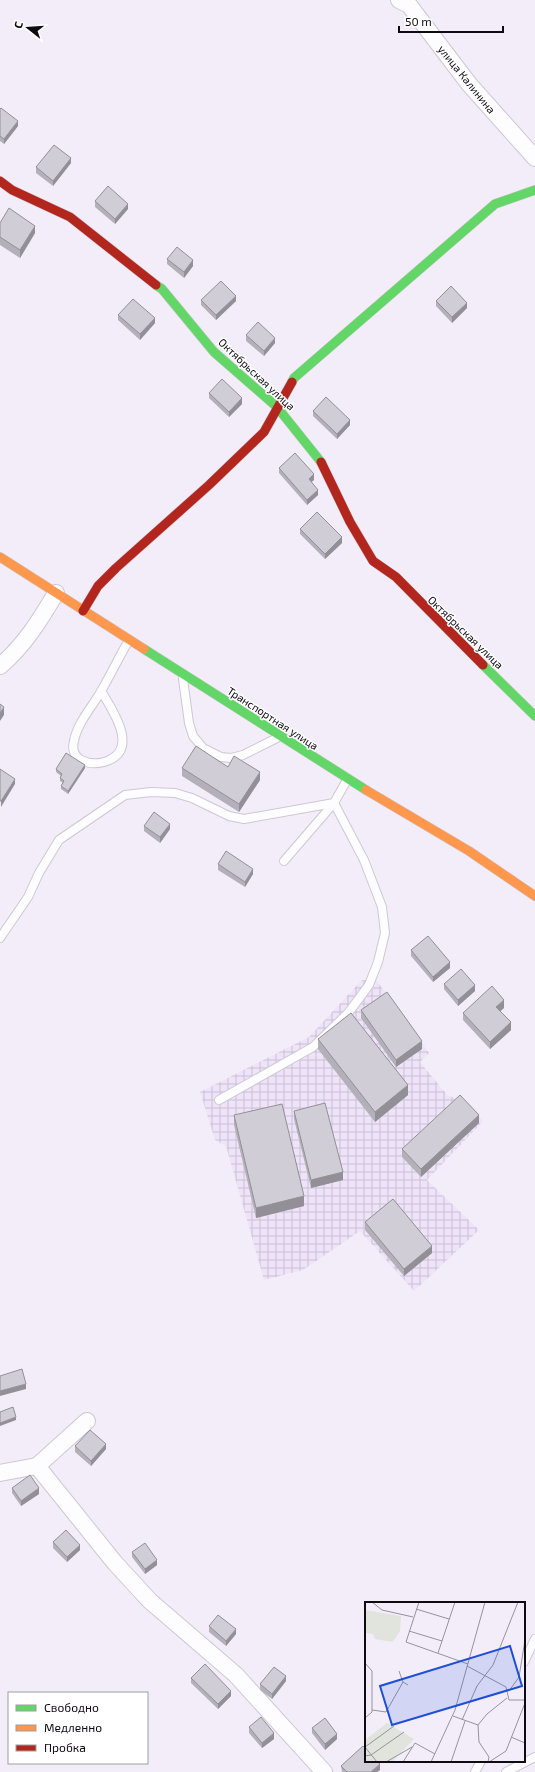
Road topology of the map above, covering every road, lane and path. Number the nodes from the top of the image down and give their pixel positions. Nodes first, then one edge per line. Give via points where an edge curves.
1 (407, 2) edge
2 (535, 158) edge
3 (0, 181) edge
4 (535, 190) edge
5 (277, 408) junction
6 (0, 557) edge
7 (56, 594) junction
8 (83, 611) junction
9 (129, 640) junction
10 (0, 666) edge
11 (183, 674) junction
12 (101, 691) junction
13 (535, 716) edge
14 (280, 736) junction
15 (348, 779) junction
16 (334, 803) junction
17 (284, 861) dead end
18 (535, 896) edge
19 (0, 938) edge
20 (219, 1100) dead end
21 (87, 1421) dead end
22 (38, 1466) junction
23 (0, 1474) edge
24 (535, 1639) edge
25 (525, 1660) edge
26 (535, 1757) edge
27 (480, 1762) edge
28 (324, 1772) edge
29 (475, 1772) edge
30 (506, 1772) edge

1 - 2 street, улица Калинина via 469,84
3 - 5 street, Октябрьская улица via 12,190 70,217 162,289 214,352
4 - 5 street via 495,204 294,378
5 - 8 street via 264,432 116,568 98,586
5 - 13 street, Октябрьская улица via 319,457 350,522 373,561 396,577
6 - 7 street, Транспортная улица
7 - 8 street, Транспортная улица
7 - 10 street via 21,646
8 - 9 street, Транспортная улица
9 - 11 street, Транспортная улица
9 - 12 lane
11 - 14 street, Транспортная улица
11 - 14 lane via 189,723 193,736 203,748 221,757 231,758 243,755
12 - 12 lane via 77,732 73,750 77,757 92,764 113,759 120,748 123,735 119,722
14 - 15 street, Транспортная улица
15 - 16 lane
15 - 18 street, Транспортная улица via 469,851
16 - 17 lane
16 - 19 lane via 244,819 229,816 192,798 175,793 125,795 59,840 28,897
16 - 20 lane via 364,860 382,907 385,933 378,962 369,985 349,1012 313,1047
21 - 22 street
22 - 23 street
22 - 28 street via 115,1562 150,1601 236,1675
24 - 25 lane
26 - 30 lane
27 - 29 lane

